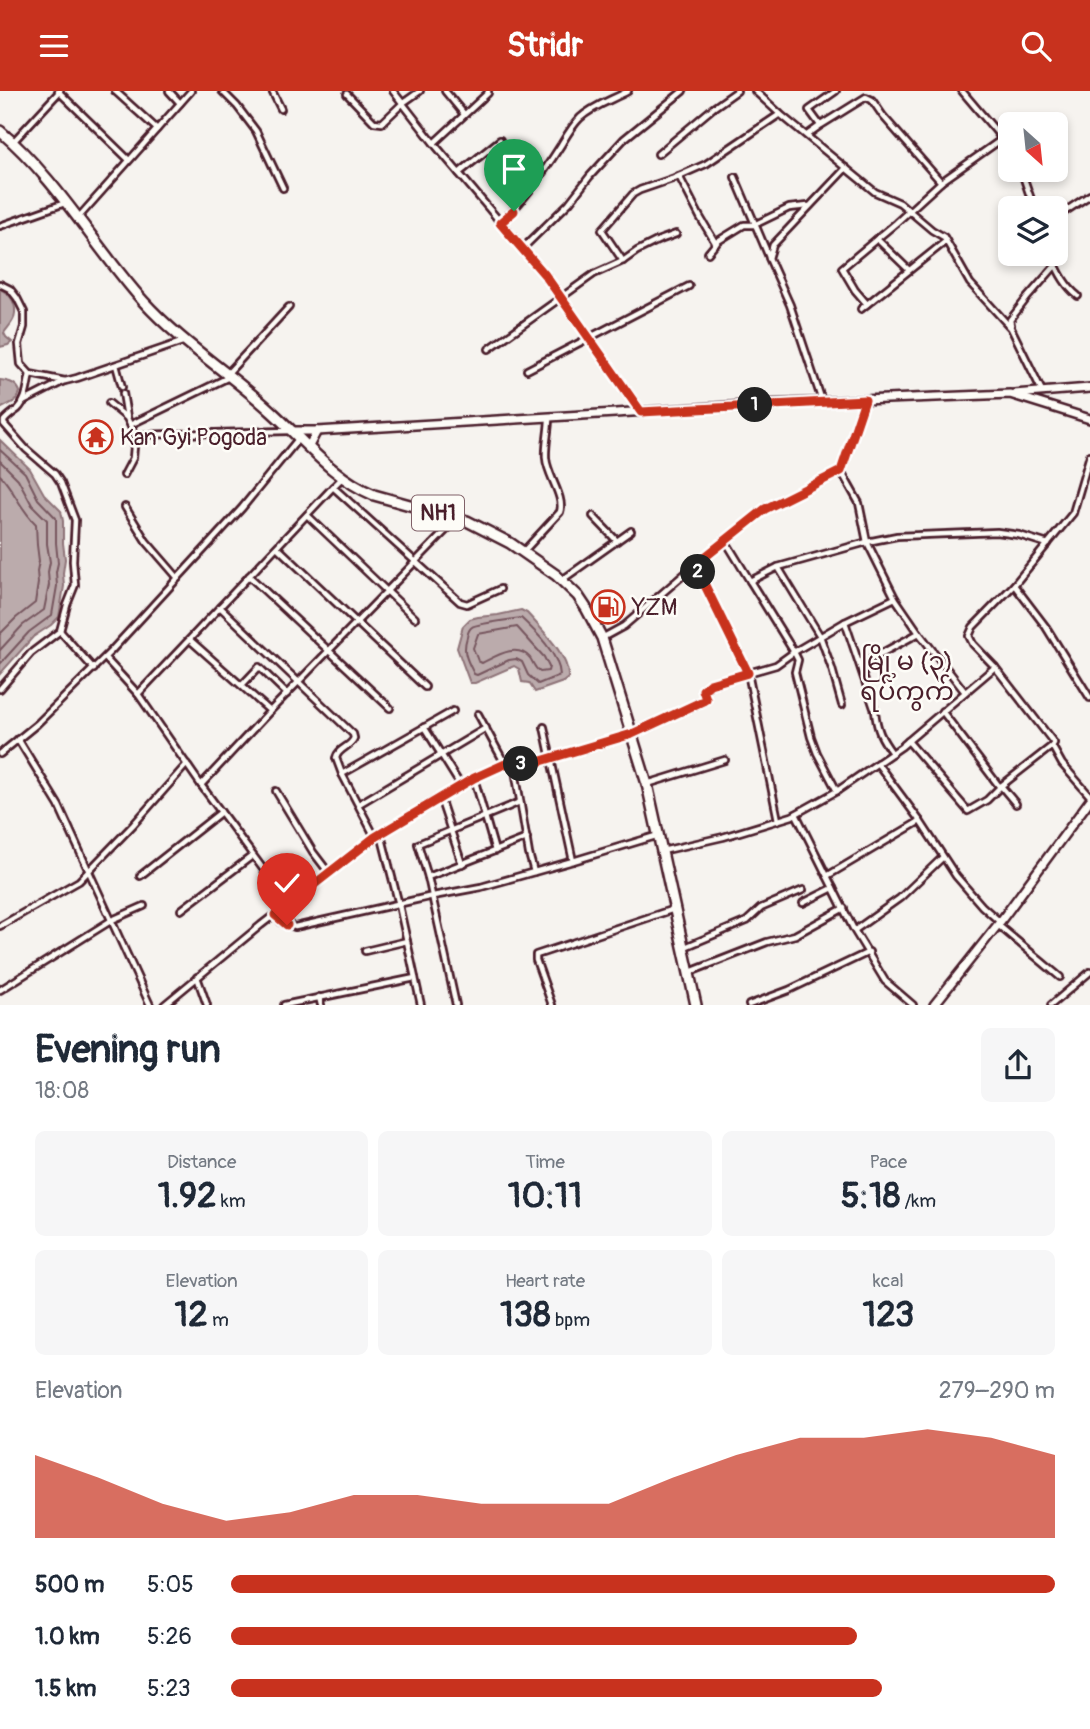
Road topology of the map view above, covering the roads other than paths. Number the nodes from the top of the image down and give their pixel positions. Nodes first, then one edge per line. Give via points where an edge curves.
1 (59, 91) edge
2 (115, 91) edge
3 (169, 91) edge
4 (191, 91) edge
5 (222, 91) edge
6 (272, 91) edge
7 (393, 91) edge
8 (421, 91) edge
9 (445, 91) edge
10 (488, 91) edge
11 (628, 91) edge
12 (683, 91) edge
13 (737, 91) edge
14 (755, 91) edge
15 (836, 91) edge
16 (962, 91) edge
17 (347, 94) dead end
18 (180, 103) junction
19 (403, 103) junction
20 (281, 109) dead end
21 (464, 114) junction
22 (780, 114) junction
23 (821, 125) junction
24 (156, 129) junction
25 (0, 131) edge
26 (998, 134) edge
27 (807, 135) junction
28 (500, 140) dead end
29 (13, 142) junction
30 (998, 142) edge
31 (434, 143) junction
32 (658, 155) dead end
33 (129, 160) junction
34 (846, 167) junction
35 (459, 173) junction
36 (679, 176) junction
37 (735, 177) dead end
38 (941, 182) junction
39 (283, 188) dead end
40 (1090, 195) edge
41 (66, 202) junction
42 (810, 206) junction
43 (1068, 209) edge
44 (909, 210) junction
45 (78, 218) junction
46 (500, 223) junction
47 (754, 225) junction
48 (0, 226) edge
49 (676, 234) dead end
50 (877, 239) junction
51 (946, 241) junction
52 (716, 244) junction
53 (522, 249) junction
54 (708, 254) dead end
55 (769, 258) junction
56 (623, 261) junction
57 (1055, 266) joint
58 (909, 270) junction
59 (0, 284) edge
60 (690, 286) dead end
61 (1079, 296) dead end
62 (561, 299) junction
63 (867, 305) junction
64 (289, 307) dead end
65 (861, 309) dead end
66 (1011, 328) junction
67 (589, 338) junction
68 (186, 340) junction
69 (489, 349) dead end
70 (116, 365) junction
71 (527, 370) dead end
72 (30, 374) junction
73 (229, 375) junction
74 (65, 381) junction
75 (1090, 388) edge
76 (1042, 391) junction
77 (1010, 394) junction
78 (865, 400) junction
79 (23, 402) junction
80 (822, 402) junction
81 (109, 403) dead end
82 (641, 412) junction
83 (549, 417) junction
84 (127, 418) junction
85 (1090, 419) edge
86 (132, 424) junction
87 (317, 431) junction
88 (296, 434) junction
89 (135, 435) junction
90 (309, 446) junction
91 (1090, 455) edge
92 (841, 471) junction
93 (124, 475) dead end
94 (341, 478) junction
95 (333, 487) junction
96 (125, 507) dead end
97 (307, 515) junction
98 (593, 516) dead end
99 (458, 519) junction
100 (631, 531) dead end
101 (726, 540) junction
102 (617, 541) junction
103 (867, 542) junction
104 (1048, 544) junction
105 (277, 547) junction
106 (523, 552) junction
107 (415, 561) junction
108 (695, 565) junction
109 (778, 567) junction
110 (249, 576) junction
111 (178, 578) junction
112 (562, 580) junction
113 (750, 581) junction
114 (1014, 586) junction
115 (500, 589) dead end
116 (387, 590) junction
117 (895, 598) junction
118 (220, 607) junction
119 (415, 618) dead end
120 (357, 622) junction
121 (845, 622) junction
122 (60, 631) junction
123 (919, 633) junction
124 (820, 636) junction
125 (602, 638) junction
126 (190, 639) junction
127 (328, 652) junction
128 (794, 652) junction
129 (105, 658) junction
130 (860, 665) junction
131 (995, 667) junction
132 (94, 669) junction
133 (748, 673) junction
134 (298, 683) junction
135 (242, 685) junction
136 (425, 687) dead end
137 (0, 689) edge
138 (965, 692) junction
139 (138, 694) junction
140 (287, 694) junction
141 (1090, 698) edge
142 (842, 705) dead end
143 (390, 708) dead end
144 (270, 711) junction
145 (453, 711) dead end
146 (942, 712) junction
147 (478, 713) dead end
148 (424, 727) junction
149 (544, 727) dead end
150 (486, 729) junction
151 (632, 734) junction
152 (18, 739) junction
153 (908, 741) junction
154 (1052, 746) junction
155 (892, 753) junction
156 (0, 754) edge
157 (441, 755) junction
158 (552, 759) junction
159 (725, 760) dead end
160 (877, 763) junction
161 (187, 764) junction
162 (505, 764) junction
163 (514, 764) junction
164 (342, 774) junction
165 (474, 778) junction
166 (647, 784) junction
167 (201, 785) junction
168 (461, 786) junction
169 (1001, 786) junction
170 (276, 791) dead end
171 (837, 791) junction
172 (440, 798) junction
173 (1090, 798) edge
174 (520, 801) junction
175 (359, 804) junction
176 (1016, 804) dead end
177 (221, 812) junction
178 (796, 814) junction
179 (485, 815) junction
180 (778, 820) junction
181 (920, 821) junction
182 (451, 829) junction
183 (378, 835) junction
184 (659, 835) junction
185 (527, 838) junction
186 (495, 851) junction
187 (662, 851) junction
188 (252, 856) junction
189 (943, 857) junction
190 (573, 861) junction
191 (463, 864) junction
192 (88, 870) junction
193 (534, 872) junction
194 (329, 873) junction
195 (140, 876) dead end
196 (827, 876) junction
197 (428, 877) junction
198 (833, 888) junction
199 (803, 890) dead end
200 (433, 896) junction
201 (803, 903) dead end
202 (289, 904) junction
203 (399, 905) junction
204 (144, 906) dead end
205 (844, 908) junction
206 (675, 909) junction
207 (181, 910) dead end
208 (275, 915) junction
209 (112, 921) junction
210 (999, 923) junction
211 (0, 926) edge
212 (854, 930) junction
213 (407, 941) junction
214 (683, 948) junction
215 (365, 951) dead end
216 (869, 952) junction
217 (688, 972) junction
218 (1090, 972) edge
219 (197, 977) junction
220 (1060, 977) dead end
221 (415, 978) junction
222 (0, 990) edge
223 (319, 997) junction
224 (1052, 1004) edge
225 (150, 1005) edge
226 (164, 1005) edge
227 (207, 1005) edge
228 (284, 1005) edge
229 (321, 1005) edge
230 (421, 1005) edge
231 (456, 1005) edge
232 (552, 1005) edge
233 (696, 1005) edge
234 (749, 1005) edge
235 (913, 1005) edge
236 (934, 1005) edge

1 - 29 street
1 - 33 street
2 - 24 street
3 - 18 street
4 - 18 street
5 - 39 street via 256,131
6 - 20 street
7 - 19 street
8 - 19 street
9 - 21 street
10 - 21 street
11 - 46 street via 594,108 570,129 514,211
12 - 53 street via 624,139 569,204
13 - 32 street
14 - 22 street
15 - 23 street via 809,110
16 - 26 street
17 - 19 street via 374,122 382,123
18 - 24 street
19 - 31 street
21 - 31 street
22 - 27 street
22 - 36 street via 706,164
23 - 27 street
23 - 38 street via 866,97
24 - 33 street
25 - 29 highway, NH1
27 - 34 street
28 - 35 street
29 - 41 highway, NH1
30 - 38 street
31 - 35 street
33 - 45 street
34 - 42 street
34 - 44 street via 875,192
35 - 46 street
36 - 52 street
36 - 56 street via 633,194 603,229
37 - 47 street
38 - 44 street
40 - 43 street
41 - 45 highway, NH1
41 - 48 street
42 - 47 street via 789,208
42 - 55 street via 773,246
44 - 50 street
44 - 51 street
45 - 68 highway, NH1 via 145,303
46 - 53 street
47 - 52 street via 732,231
47 - 55 street
49 - 56 street
50 - 58 street
50 - 63 street via 842,268
51 - 58 street
51 - 66 street via 970,283
52 - 54 street
53 - 62 street
55 - 80 street
56 - 62 street via 594,274
57 - 61 street
57 - 66 street via 1010,320
58 - 63 street
59 - 72 street via 10,289 24,311 19,344 21,364
60 - 67 street
62 - 67 street
62 - 69 street
63 - 65 street
64 - 73 street
66 - 76 street
67 - 71 street
67 - 82 street
68 - 70 street
68 - 73 highway, NH1
70 - 74 street
70 - 84 street
72 - 74 street
72 - 79 street
73 - 86 street
73 - 88 highway, NH1
74 - 79 street
75 - 76 main road
76 - 77 main road
77 - 78 main road
77 - 85 main road
78 - 80 main road
78 - 92 street
79 - 122 street via 4,424 55,474 75,520 75,585
80 - 82 main road
81 - 84 street
82 - 83 main road
83 - 87 main road
83 - 106 street via 546,458 562,507
84 - 86 street
86 - 89 street
87 - 88 main road
87 - 90 main road
88 - 89 street
88 - 90 highway, NH1
88 - 111 street via 242,508
89 - 93 street
90 - 94 highway, NH1
91 - 104 street via 1073,513
92 - 101 street via 765,509
92 - 103 street via 859,503
94 - 95 street
94 - 99 highway, NH1 via 374,495
95 - 97 street
95 - 107 street
96 - 111 street via 146,541
97 - 105 street
97 - 116 street
98 - 102 street
99 - 106 highway, NH1
99 - 107 street
100 - 102 street
101 - 108 street
101 - 113 street
102 - 112 street
103 - 104 street via 917,534 997,532
103 - 109 street
103 - 117 street
104 - 114 street
105 - 110 street
105 - 120 street
106 - 112 highway, NH1
107 - 115 street via 464,604
107 - 116 street
108 - 125 street via 624,626
108 - 133 street
109 - 113 street
109 - 124 street
110 - 118 street
110 - 127 street
111 - 129 street
112 - 125 highway, NH1 via 586,608
113 - 128 street
114 - 131 street via 972,627 969,636
114 - 141 street
116 - 119 street
116 - 120 street
117 - 121 street
117 - 123 street
118 - 126 street
118 - 134 street
120 - 127 street
120 - 136 street
121 - 124 street
121 - 130 street
122 - 132 street
122 - 137 street via 31,653
123 - 130 street
123 - 138 street
124 - 128 street
124 - 142 street
125 - 151 highway, NH1
126 - 135 street
126 - 139 street
127 - 134 street
127 - 143 street
128 - 133 street via 776,665
128 - 171 street via 811,737
129 - 132 street
129 - 139 street
130 - 155 street via 881,738
131 - 138 street
131 - 154 street
132 - 152 street
133 - 151 street via 710,684 703,690 703,701
133 - 180 street
134 - 140 street
134 - 164 street via 353,734 353,742 336,758
135 - 140 street via 259,667
135 - 144 street
138 - 146 street
139 - 161 street
140 - 144 street
144 - 167 street
145 - 148 street
146 - 153 street
146 - 169 street
147 - 150 street
148 - 157 street
148 - 164 street
149 - 158 street
150 - 157 street
150 - 162 street
151 - 158 street
151 - 166 highway, NH1
152 - 156 street
152 - 192 street via 60,806
153 - 155 street
153 - 169 street via 968,811
154 - 169 street
154 - 173 street
155 - 160 street
157 - 168 street
157 - 175 street
158 - 163 street
158 - 190 street
159 - 166 street
160 - 171 street
160 - 181 street
161 - 167 street
161 - 192 street
162 - 163 street
162 - 165 street
163 - 174 street
164 - 175 street
165 - 168 street
165 - 179 street
166 - 184 highway, NH1
167 - 177 street
168 - 172 street
169 - 176 street
170 - 194 street
171 - 178 street
172 - 182 street
172 - 183 street
173 - 210 main road
174 - 179 street
174 - 185 street
175 - 183 street
177 - 188 street
177 - 195 street
178 - 180 street
178 - 196 street
179 - 182 street
179 - 186 street
180 - 187 street
181 - 189 street
181 - 196 street
182 - 191 street
182 - 197 street via 418,844
183 - 194 street
183 - 203 street
184 - 187 highway, NH1
184 - 190 street
185 - 186 street
185 - 193 street
186 - 191 street
187 - 206 highway, NH1
188 - 202 street
188 - 207 street
189 - 210 street
189 - 212 street via 900,898
190 - 193 street
191 - 197 street
192 - 209 street
192 - 211 street via 79,881
193 - 200 street
194 - 202 street
196 - 198 street
197 - 200 street
198 - 201 street
198 - 205 street
199 - 214 street via 761,908 747,921
200 - 203 street
200 - 231 street
202 - 208 street
203 - 208 street via 295,927
203 - 213 street
204 - 209 street
205 - 212 street
205 - 217 street via 795,935
206 - 214 highway, NH1
206 - 232 street via 536,955
208 - 219 street
209 - 222 street
209 - 225 street
210 - 220 street
210 - 236 main road
212 - 216 street
213 - 215 street
213 - 221 street
214 - 217 highway, NH1
216 - 234 street
216 - 235 street via 885,981
217 - 233 highway, NH1
218 - 224 street
219 - 226 street
219 - 227 street
221 - 223 street
221 - 230 street
223 - 228 street
223 - 229 street

